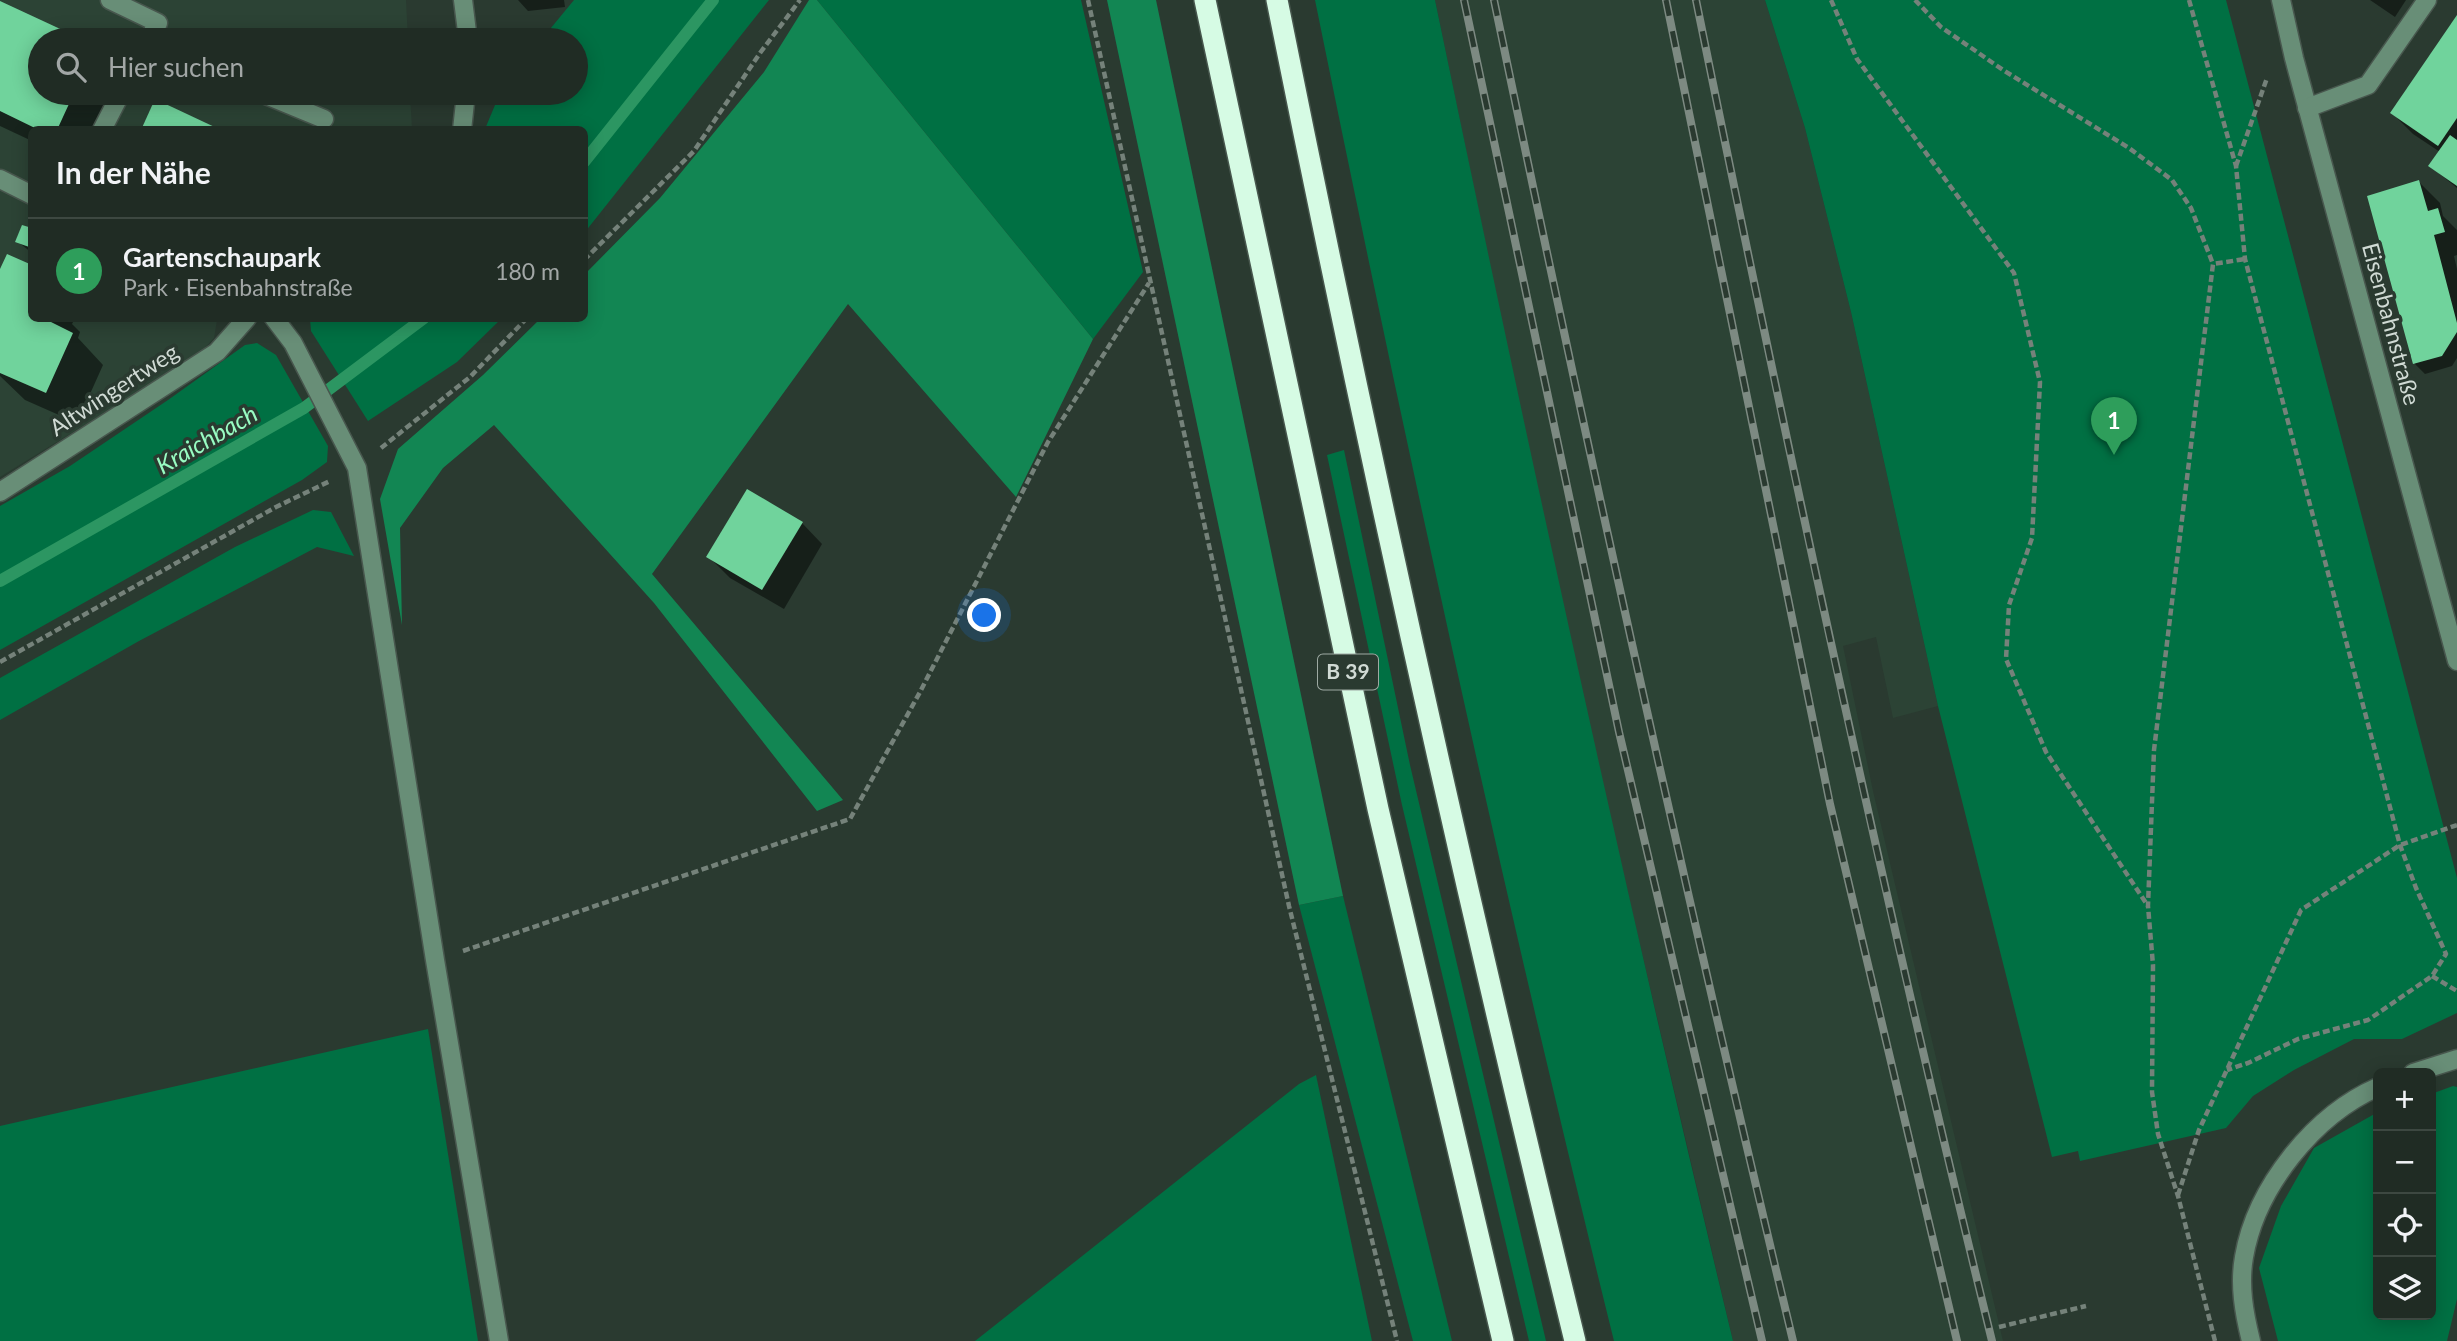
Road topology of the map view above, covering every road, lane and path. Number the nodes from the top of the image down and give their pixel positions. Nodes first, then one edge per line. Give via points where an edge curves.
1 (110, 0) edge
2 (463, 0) edge
3 (800, 0) edge
4 (1088, 0) edge
5 (1205, 0) edge
6 (1276, 0) edge
7 (1830, 0) edge
8 (1915, 0) edge
9 (2189, 0) edge
10 (2281, 0) edge
11 (2427, 0) edge
12 (155, 28) edge
13 (466, 28) edge
14 (2294, 58) junction
15 (115, 105) edge
16 (290, 105) edge
17 (465, 105) edge
18 (2307, 108) junction
19 (324, 119) dead end
20 (104, 126) edge
21 (462, 126) edge
22 (2236, 166) junction
23 (0, 179) edge
24 (28, 193) edge
25 (588, 256) edge
26 (2245, 259) junction
27 (2213, 264) junction
28 (1150, 281) junction
29 (243, 322) edge
30 (277, 322) edge
31 (523, 322) edge
32 (357, 468) junction
33 (0, 492) edge
34 (2457, 661) edge
35 (0, 663) edge
36 (2457, 825) edge
37 (2400, 845) junction
38 (2148, 906) junction
39 (435, 960) junction
40 (2431, 976) junction
41 (2457, 991) edge
42 (2454, 1058) edge
43 (2427, 1068) edge
44 (2227, 1070) junction
45 (2373, 1090) edge
46 (2178, 1196) junction
47 (2086, 1306) dead end
48 (2000, 1327) dead end
49 (499, 1341) edge
50 (1397, 1341) edge
51 (1503, 1341) edge
52 (1575, 1341) edge
53 (2215, 1341) edge
54 (2251, 1341) edge

1 - 12 street via 158,23
2 - 13 street
3 - 25 path via 694,151
4 - 28 path
5 - 51 highway, B 39 via 1378,809
6 - 52 highway via 1383,511
7 - 38 path via 1857,59 2014,273 2039,382 2032,538 2009,605 2006,659 2046,752
8 - 27 path via 1941,27 2172,180 2190,208
9 - 22 path
10 - 14 street, Eisenbahnstraße
11 - 18 street via 2368,85
14 - 18 street, Eisenbahnstraße
14 - 22 path via 2272,65
15 - 20 street
16 - 19 street
17 - 21 street
18 - 34 street, Eisenbahnstraße
22 - 26 path
23 - 24 street
26 - 27 path
26 - 37 path
27 - 38 path via 2154,750
28 - 39 path via 1048,442 850,819
28 - 50 path via 1289,906
29 - 33 street, Altwingertweg via 217,352
30 - 32 street via 293,343
31 - 32 path via 470,377
32 - 35 path via 276,507
32 - 39 street
36 - 37 path
37 - 40 path via 2446,954
37 - 44 path via 2301,910
38 - 46 path via 2153,965 2152,1092 2158,1135
39 - 49 street
40 - 41 path
40 - 44 path via 2368,1020 2298,1039
42 - 43 street
44 - 46 path via 2199,1130
45 - 54 street via 2313,1130 2274,1179 2253,1223 2244,1257 2242,1304
46 - 53 path
47 - 48 path

